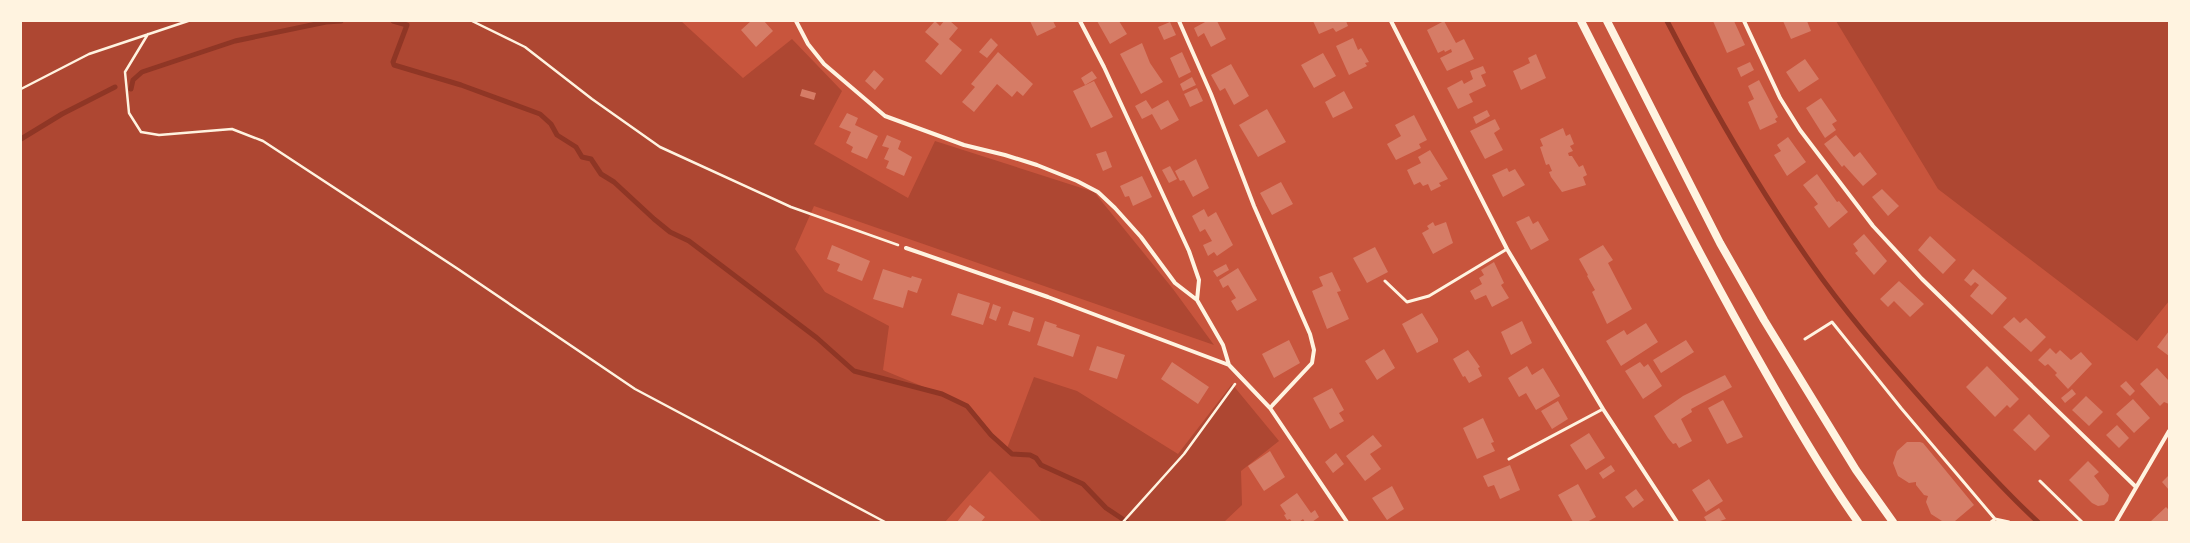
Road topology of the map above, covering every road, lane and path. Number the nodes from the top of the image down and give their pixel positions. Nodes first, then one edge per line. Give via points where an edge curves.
1 (188, 21) edge
2 (472, 21) edge
3 (796, 21) edge
4 (1080, 21) edge
5 (1179, 21) edge
6 (1391, 21) edge
7 (1581, 21) edge
8 (1607, 21) edge
9 (1744, 21) edge
10 (148, 34) junction
11 (21, 89) edge
12 (906, 248) joint
13 (1508, 249) junction
14 (1385, 281) dead end
15 (1197, 300) junction
16 (1805, 339) dead end
17 (1229, 365) junction
18 (1240, 378) junction
19 (1270, 408) junction
20 (1603, 409) junction
21 (2169, 431) edge
22 (1509, 459) dead end
23 (2040, 481) dead end
24 (2136, 487) junction
25 (1995, 518) junction
26 (885, 522) edge
27 (1123, 522) edge
28 (1347, 522) edge
29 (1677, 522) edge
30 (1858, 522) edge
31 (1893, 522) edge
32 (1991, 522) edge
33 (2009, 522) edge
34 (2082, 522) edge
35 (2116, 522) edge

1 - 10 path
2 - 12 path via 525,47 660,147 791,207
3 - 15 street via 808,44 824,64 885,116 964,145 1005,154 1037,165 1098,192 1141,237 1175,283
4 - 15 street via 1189,251 1199,280
5 - 19 street via 1211,94 1254,206 1310,334 1314,350 1312,363
6 - 13 street
7 - 30 main road via 1714,281 1803,438
8 - 31 main road via 1742,281 1825,420
9 - 24 street via 1780,98 1800,130 1873,226 1922,279
10 - 11 path via 89,54
10 - 26 path via 125,72 129,113 141,132 158,135 232,130 263,141 458,268 635,389
12 - 17 street via 1048,297
13 - 14 lane via 1429,296 1407,302
13 - 20 street
15 - 17 street via 1223,345
16 - 25 lane via 1832,322
17 - 18 street
18 - 19 street
18 - 27 path via 1184,454
19 - 28 street
20 - 22 lane
20 - 29 street
21 - 24 street
23 - 34 lane
24 - 35 street
25 - 32 lane
25 - 33 lane

